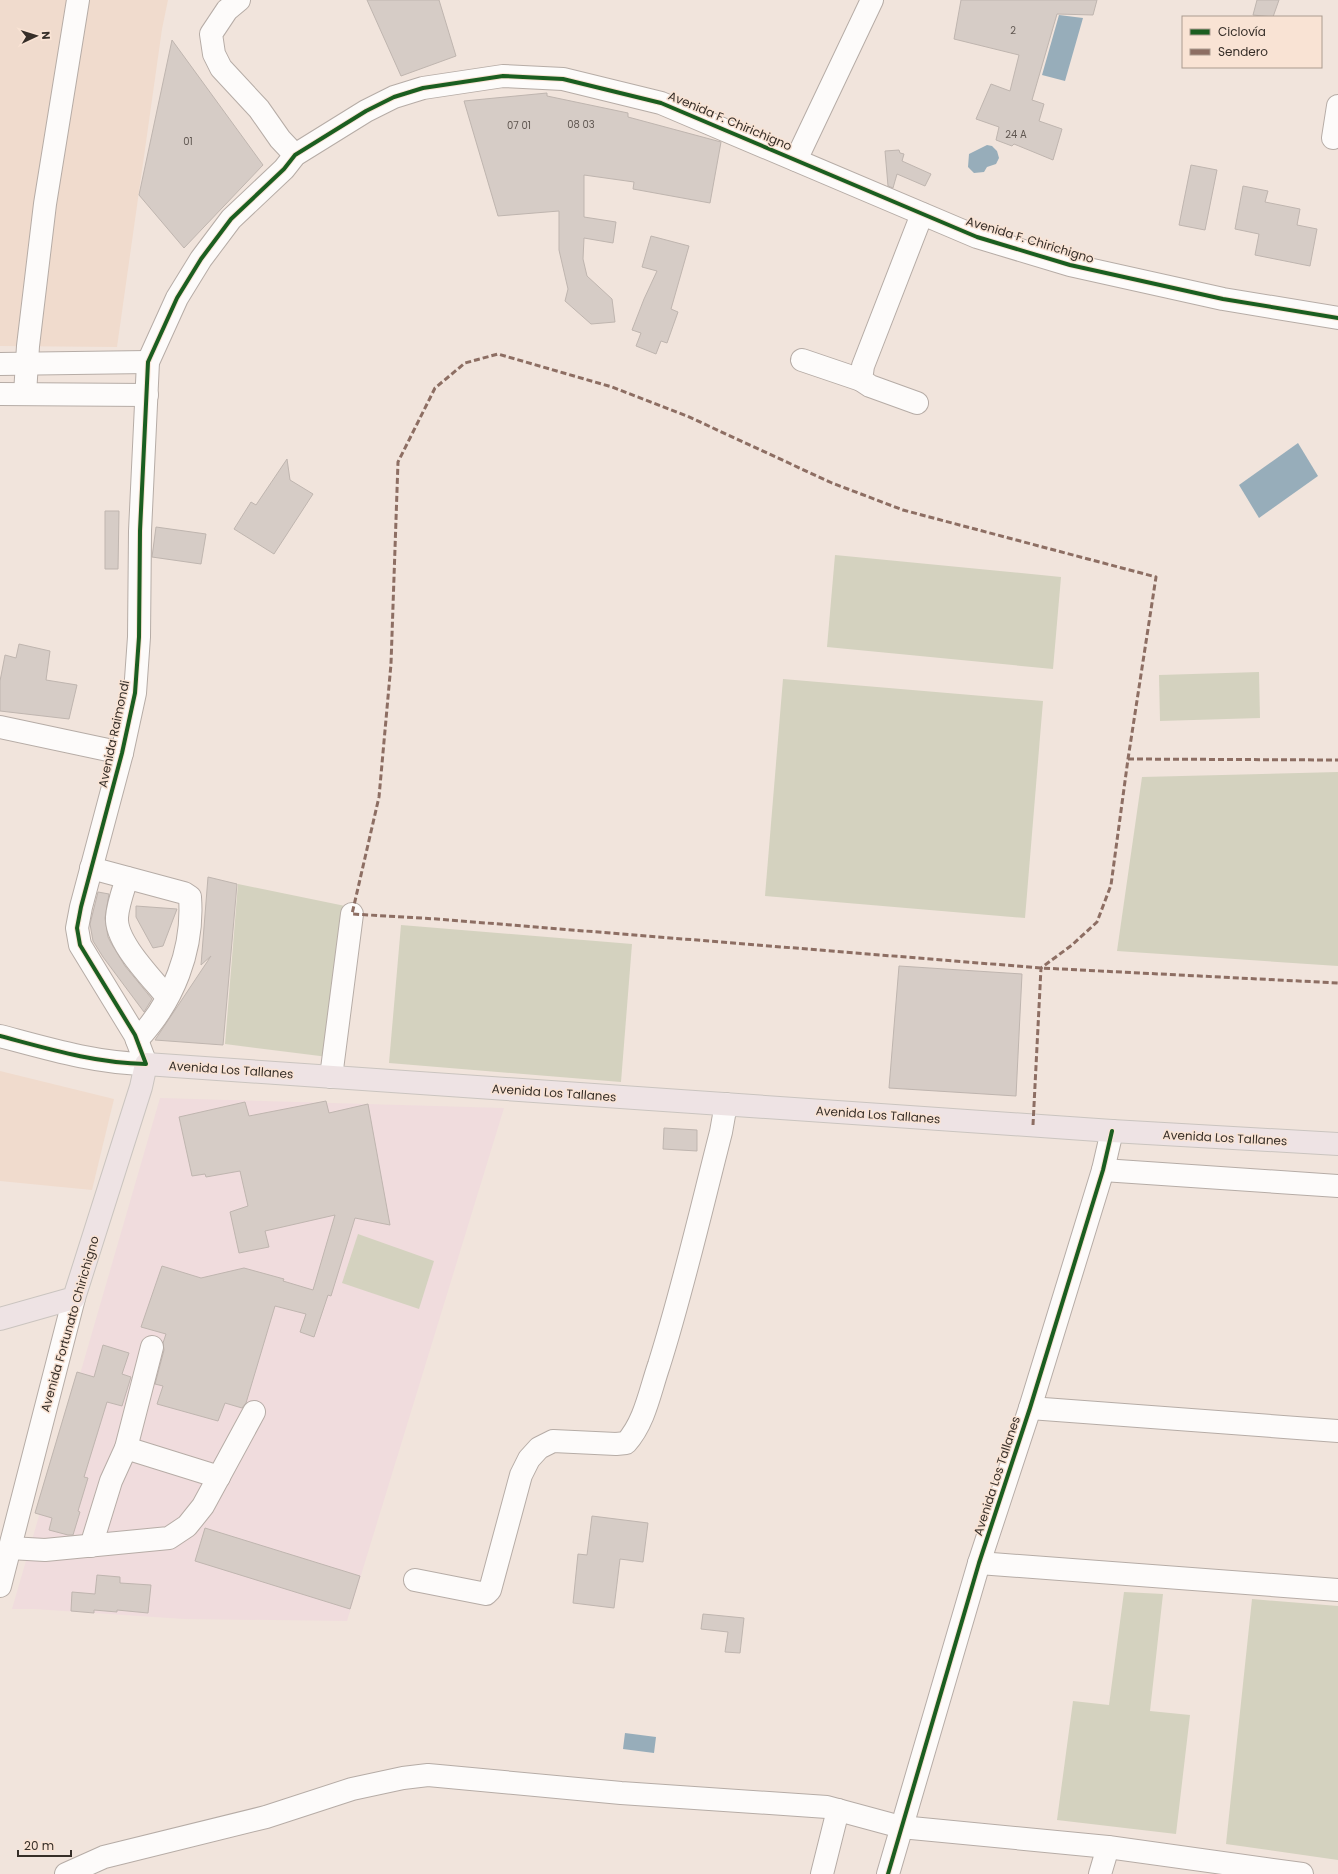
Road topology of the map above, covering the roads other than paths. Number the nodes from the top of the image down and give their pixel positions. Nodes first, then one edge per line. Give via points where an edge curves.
1 (78, 0) edge
2 (239, 0) edge
3 (872, 0) edge
4 (1338, 106) edge
5 (1333, 138) dead end
6 (295, 155) junction
7 (796, 160) junction
8 (922, 214) junction
9 (1338, 318) edge
10 (802, 360) dead end
11 (148, 362) junction
12 (0, 364) edge
13 (26, 364) junction
14 (861, 380) junction
15 (0, 394) edge
16 (25, 394) junction
17 (147, 395) junction
18 (918, 403) dead end
19 (0, 727) edge
20 (122, 753) junction
21 (91, 868) junction
22 (127, 878) junction
23 (352, 914) dead end
24 (168, 997) junction
25 (0, 1036) edge
26 (137, 1040) junction
27 (146, 1064) junction
28 (331, 1077) junction
29 (726, 1104) junction
30 (1112, 1131) junction
31 (1338, 1144) edge
32 (1103, 1170) junction
33 (1338, 1186) edge
34 (74, 1298) junction
35 (0, 1319) edge
36 (152, 1347) dead end
37 (1030, 1408) junction
38 (254, 1412) dead end
39 (1338, 1431) edge
40 (126, 1448) junction
41 (219, 1477) junction
42 (91, 1546) junction
43 (10, 1548) junction
44 (979, 1563) junction
45 (415, 1580) dead end
46 (0, 1586) edge
47 (1338, 1590) edge
48 (838, 1810) junction
49 (901, 1827) junction
50 (1108, 1847) junction
51 (66, 1874) edge
52 (822, 1874) edge
53 (888, 1874) edge
54 (1100, 1874) edge
55 (1302, 1874) edge

1 - 13 street via 45,204
2 - 6 street via 227,10 211,34 214,54 221,68 259,109
3 - 7 street
4 - 5 street
6 - 7 street, Avenida F. Chirichigno via 366,111 394,97 423,88 503,76 563,79 661,103
6 - 11 street, Avenida F. Chirichigno via 284,169 231,219 201,259 177,298
7 - 8 street, Avenida F. Chirichigno
8 - 9 street, Avenida F. Chirichigno via 977,237 1070,265 1222,299
8 - 14 street via 863,366
10 - 14 street
11 - 13 street
11 - 17 street, Avenida Raimondi
12 - 13 street
13 - 16 street
14 - 18 street via 870,386
15 - 16 street
16 - 17 street
17 - 20 street, Avenida Raimondi via 140,531 139,638 135,693
19 - 20 street
20 - 21 street, Avenida Raimondi
21 - 22 street
21 - 26 street, Avenida Raimondi via 77,928 80,945
22 - 24 street via 118,912 118,931 123,942
22 - 24 street via 184,893 190,897 192,913 188,945
23 - 28 street
24 - 26 street via 153,1023
25 - 27 street, Avenida Los Tallanes via 81,1057 118,1064
26 - 27 street, Avenida Raimondi
27 - 28 main road, Avenida Los Tallanes
27 - 34 main road, Avenida Fortunato Chirichigno
28 - 29 main road, Avenida Los Tallanes
29 - 30 main road, Avenida Los Tallanes
29 - 45 street via 670,1328 644,1414 632,1436 626,1443 553,1441 539,1448 529,1459 521,1475 490,1590 486,1594
30 - 31 main road, Avenida Los Tallanes
30 - 32 street, Avenida Los Tallanes
32 - 33 street
32 - 37 street, Avenida Los Tallanes
34 - 35 main road
34 - 43 street, Avenida Fortunato Chirichigno
36 - 40 street
37 - 39 street
37 - 44 street, Avenida Los Tallanes
38 - 41 street
40 - 41 street
40 - 42 street via 111,1480
41 - 42 street via 203,1506 186,1526 169,1538
42 - 43 street via 45,1550
43 - 46 street, Avenida Fortunato Chirichigno
44 - 47 street
44 - 49 street, Avenida Los Tallanes
48 - 49 street
48 - 51 street via 428,1775 352,1789 266,1817 104,1857
48 - 52 street
49 - 50 street
49 - 53 street, Avenida Los Tallanes
50 - 54 street
50 - 55 street

